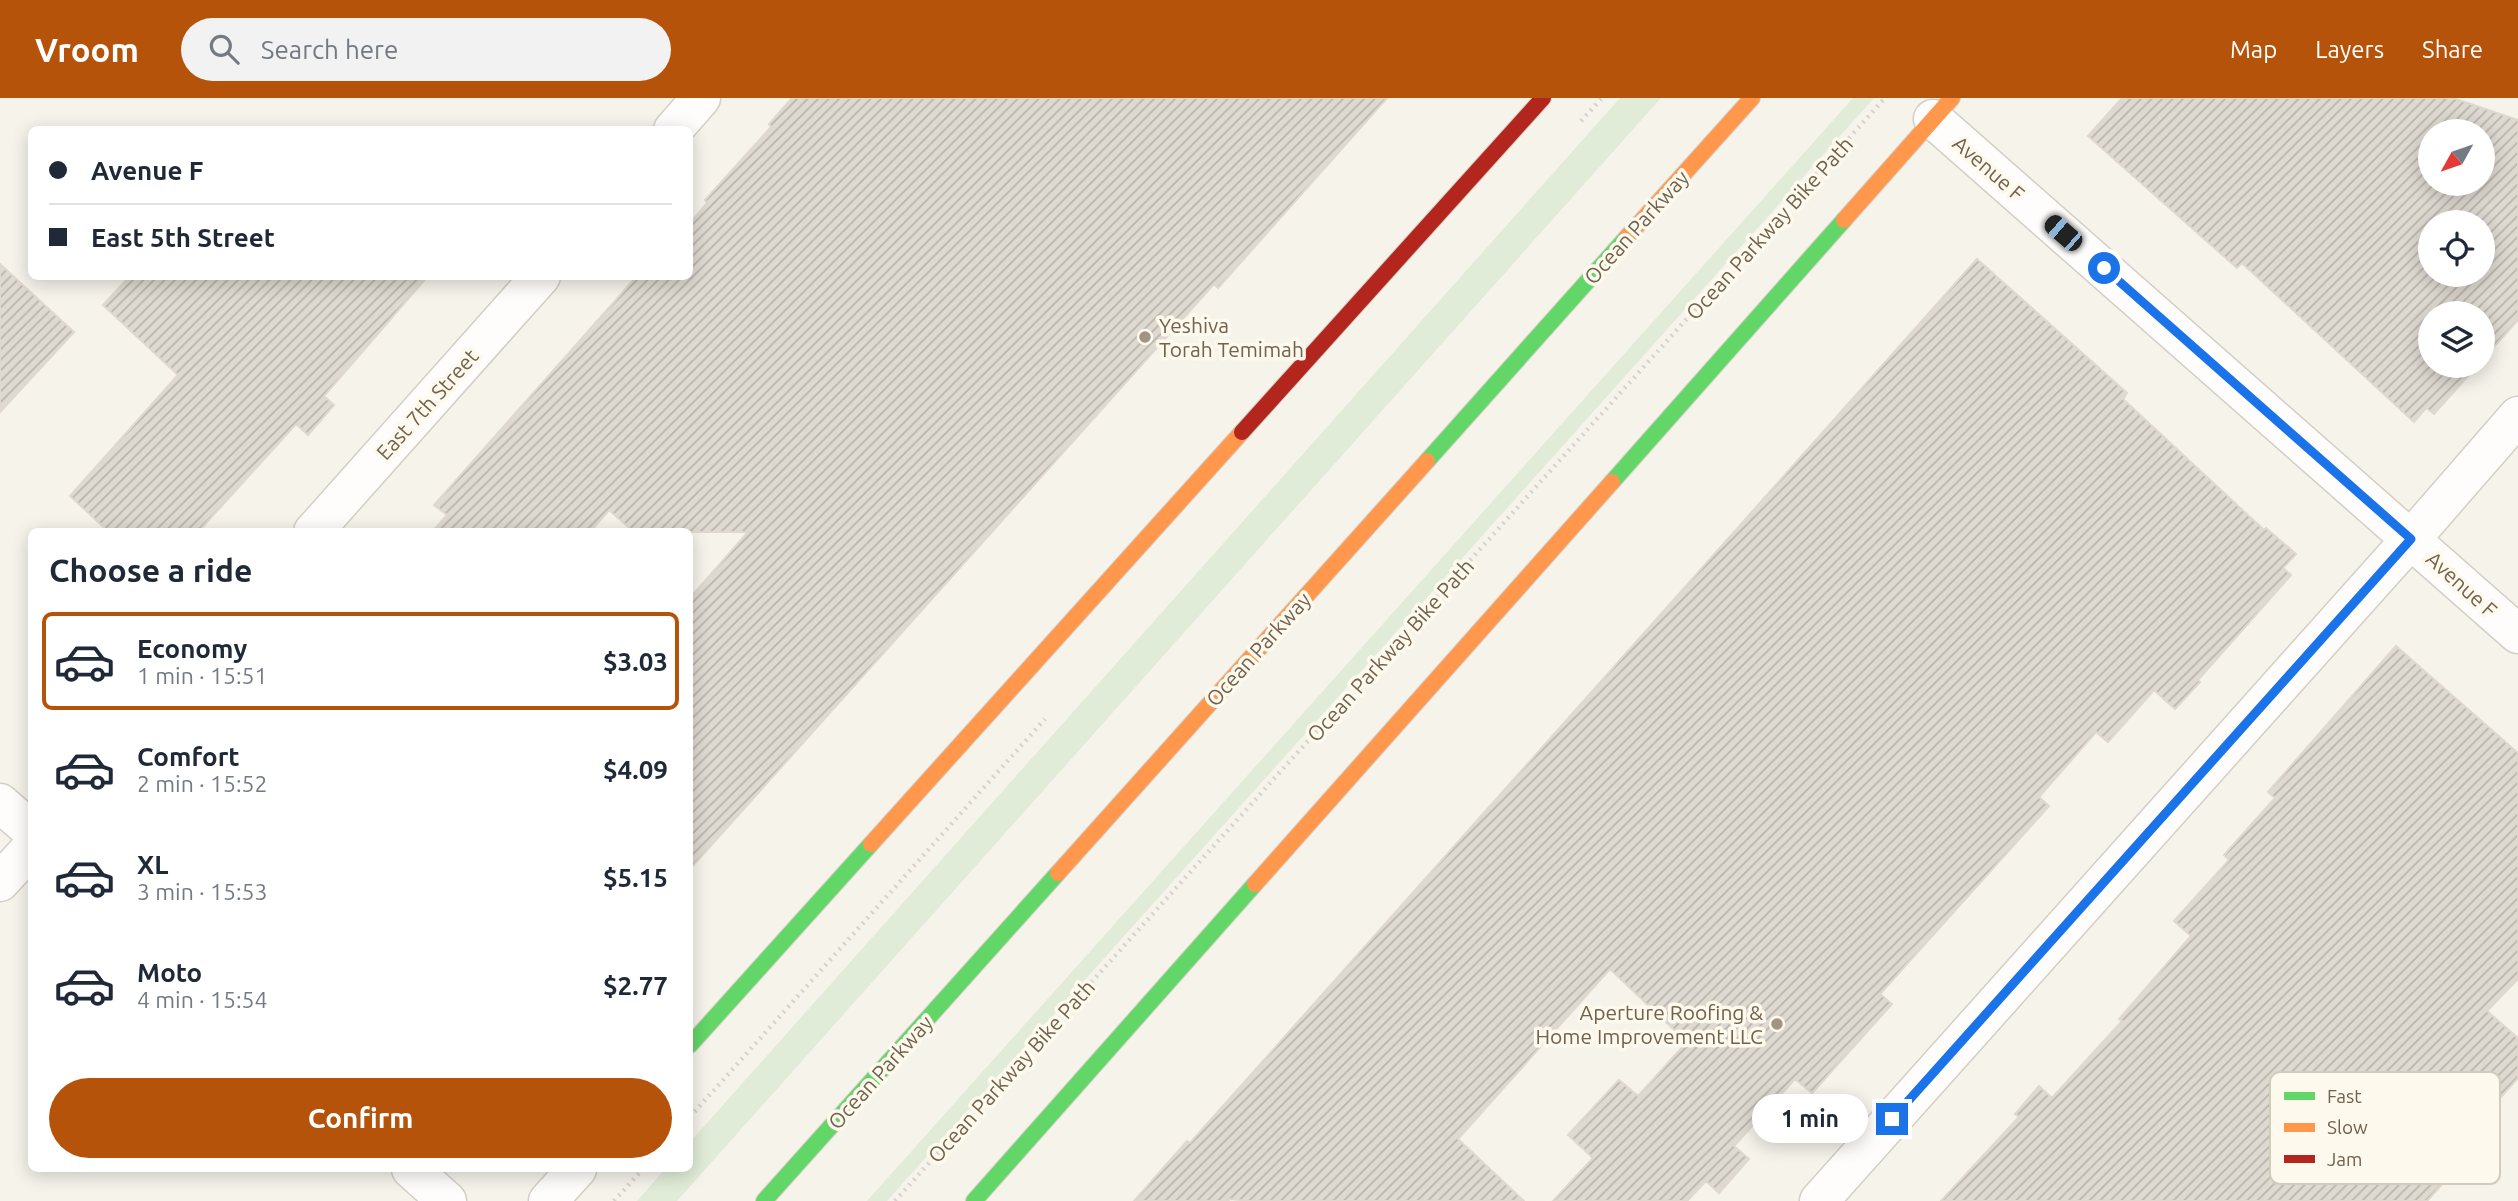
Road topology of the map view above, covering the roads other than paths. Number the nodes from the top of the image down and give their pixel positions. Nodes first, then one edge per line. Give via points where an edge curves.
1 (701, 98) edge
2 (1543, 98) edge
3 (1752, 98) edge
4 (1943, 109) edge
5 (676, 126) edge
6 (537, 280) edge
7 (2518, 416) edge
8 (317, 528) edge
9 (2411, 539) junction
10 (2518, 634) edge
11 (0, 803) edge
12 (28, 828) edge
13 (28, 852) edge
14 (0, 883) edge
15 (693, 1042) edge
16 (414, 1172) edge
17 (574, 1172) edge
18 (447, 1201) edge
19 (548, 1201) edge
20 (764, 1201) edge
21 (974, 1201) edge
22 (1819, 1201) edge

1 - 5 street
2 - 15 street
3 - 20 street, Ocean Parkway
4 - 9 street, Avenue F
4 - 21 street
6 - 8 street, East 7th Street
7 - 9 street
9 - 10 street, Avenue F
9 - 22 street
11 - 12 street
13 - 14 street
16 - 18 street
17 - 19 street

